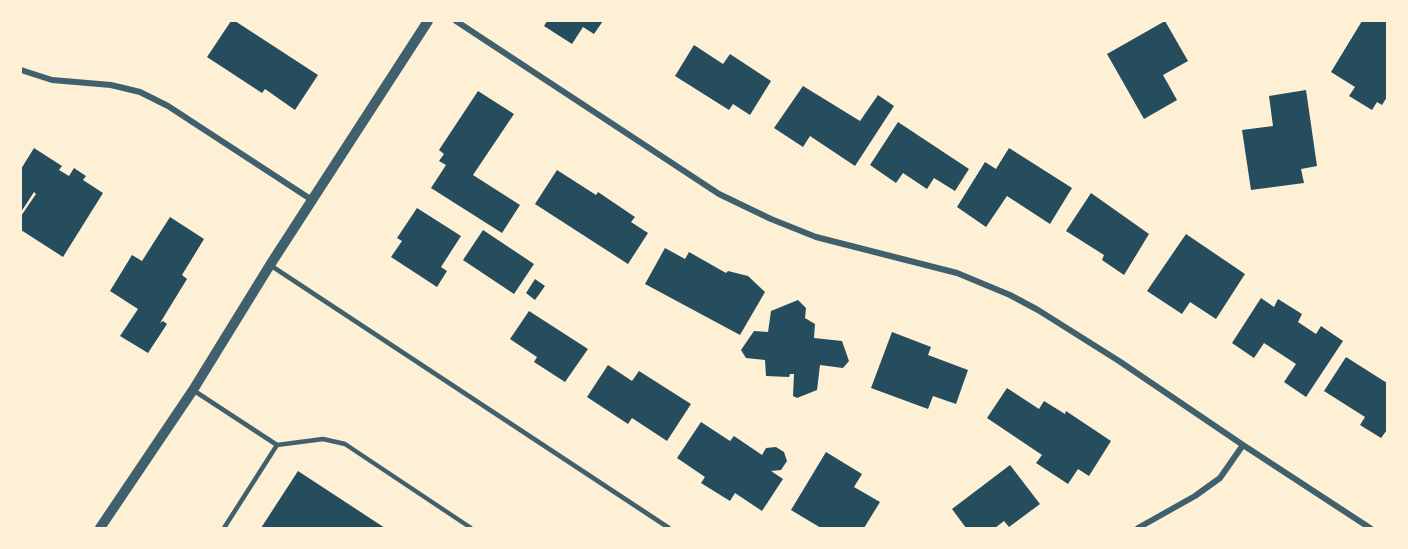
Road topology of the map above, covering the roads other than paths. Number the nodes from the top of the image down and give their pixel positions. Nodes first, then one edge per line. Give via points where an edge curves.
1 (428, 21) edge
2 (456, 21) edge
3 (21, 70) edge
4 (312, 200) junction
5 (270, 265) junction
6 (193, 390) junction
7 (277, 446) junction
8 (1243, 446) junction
9 (100, 528) edge
10 (224, 528) edge
11 (471, 528) edge
12 (669, 528) edge
13 (1138, 528) edge
14 (1370, 528) edge

1 - 4 street
2 - 8 street via 719,194 816,237 957,273 1010,295 1119,361
3 - 4 street via 52,80 111,85 140,92 168,106
4 - 5 street
5 - 6 street
5 - 12 lane
6 - 7 lane
6 - 9 street
7 - 10 lane
7 - 11 lane via 323,439 345,444
8 - 13 street via 1220,478
8 - 14 street

